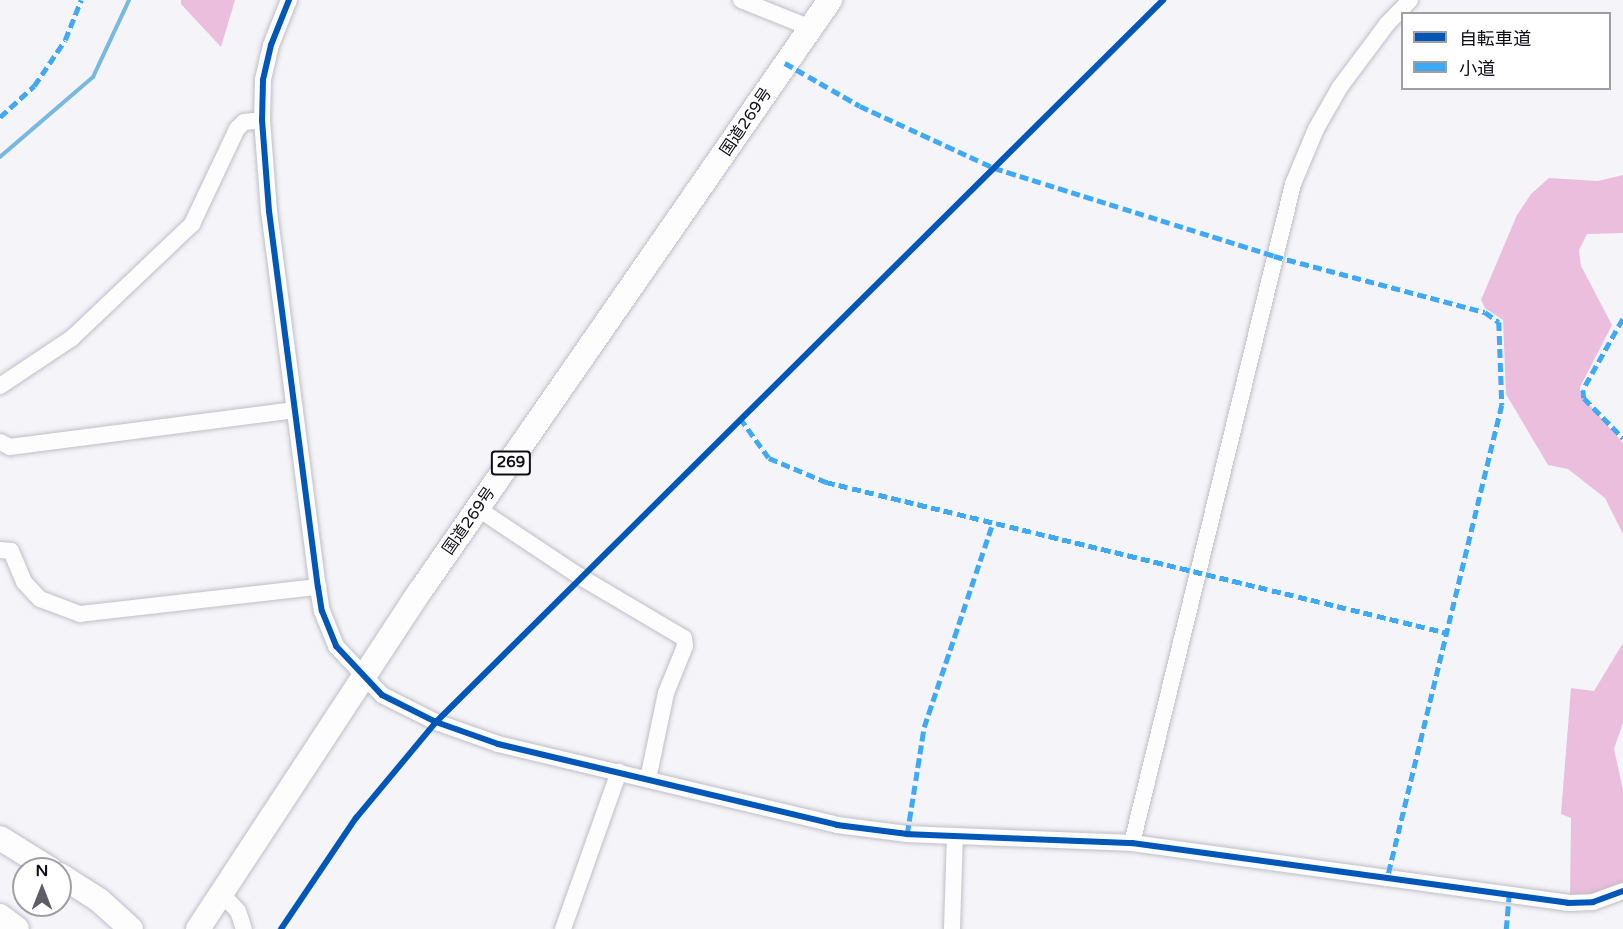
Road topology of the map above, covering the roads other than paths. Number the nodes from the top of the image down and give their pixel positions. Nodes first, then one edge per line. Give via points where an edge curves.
1 (289, 0) edge
2 (741, 0) edge
3 (830, 0) edge
4 (1410, 0) edge
5 (810, 28) junction
6 (262, 120) junction
7 (0, 386) edge
8 (296, 410) junction
9 (0, 442) edge
10 (477, 508) junction
11 (0, 550) edge
12 (318, 586) junction
13 (364, 678) junction
14 (619, 772) junction
15 (648, 779) junction
16 (955, 836) junction
17 (0, 838) edge
18 (1132, 843) junction
19 (31, 857) edge
20 (72, 883) edge
21 (1623, 891) edge
22 (220, 892) junction
23 (99, 900) junction
24 (0, 916) edge
25 (198, 927) edge
26 (17, 929) edge
27 (131, 929) edge
28 (147, 929) edge
29 (244, 929) edge
30 (563, 929) edge
31 (952, 929) edge

1 - 6 street via 271,45 263,80
2 - 5 street
3 - 5 highway, 国道269号 / 269
4 - 18 street via 1340,87 1316,129 1293,184
5 - 10 highway, 国道269号 / 269
6 - 7 street via 244,122 237,129 192,224 72,338
6 - 8 street via 269,211
8 - 9 street via 10,447
8 - 12 street
10 - 13 highway, 国道269号 / 269
10 - 15 street via 579,576 684,638 685,646 666,693
11 - 12 street via 11,551 24,582 40,599 80,614
12 - 13 street via 328,631 344,658
13 - 14 street via 382,695 468,735
13 - 22 highway, 国道269号 / 269
14 - 15 street
14 - 30 street
15 - 16 street via 837,825
16 - 18 street
16 - 31 street
17 - 19 highway
18 - 21 street via 1568,903 1593,902
20 - 23 highway
22 - 25 highway, 国道269号 / 269
22 - 29 street via 238,911
23 - 27 highway
23 - 28 highway
24 - 26 highway

